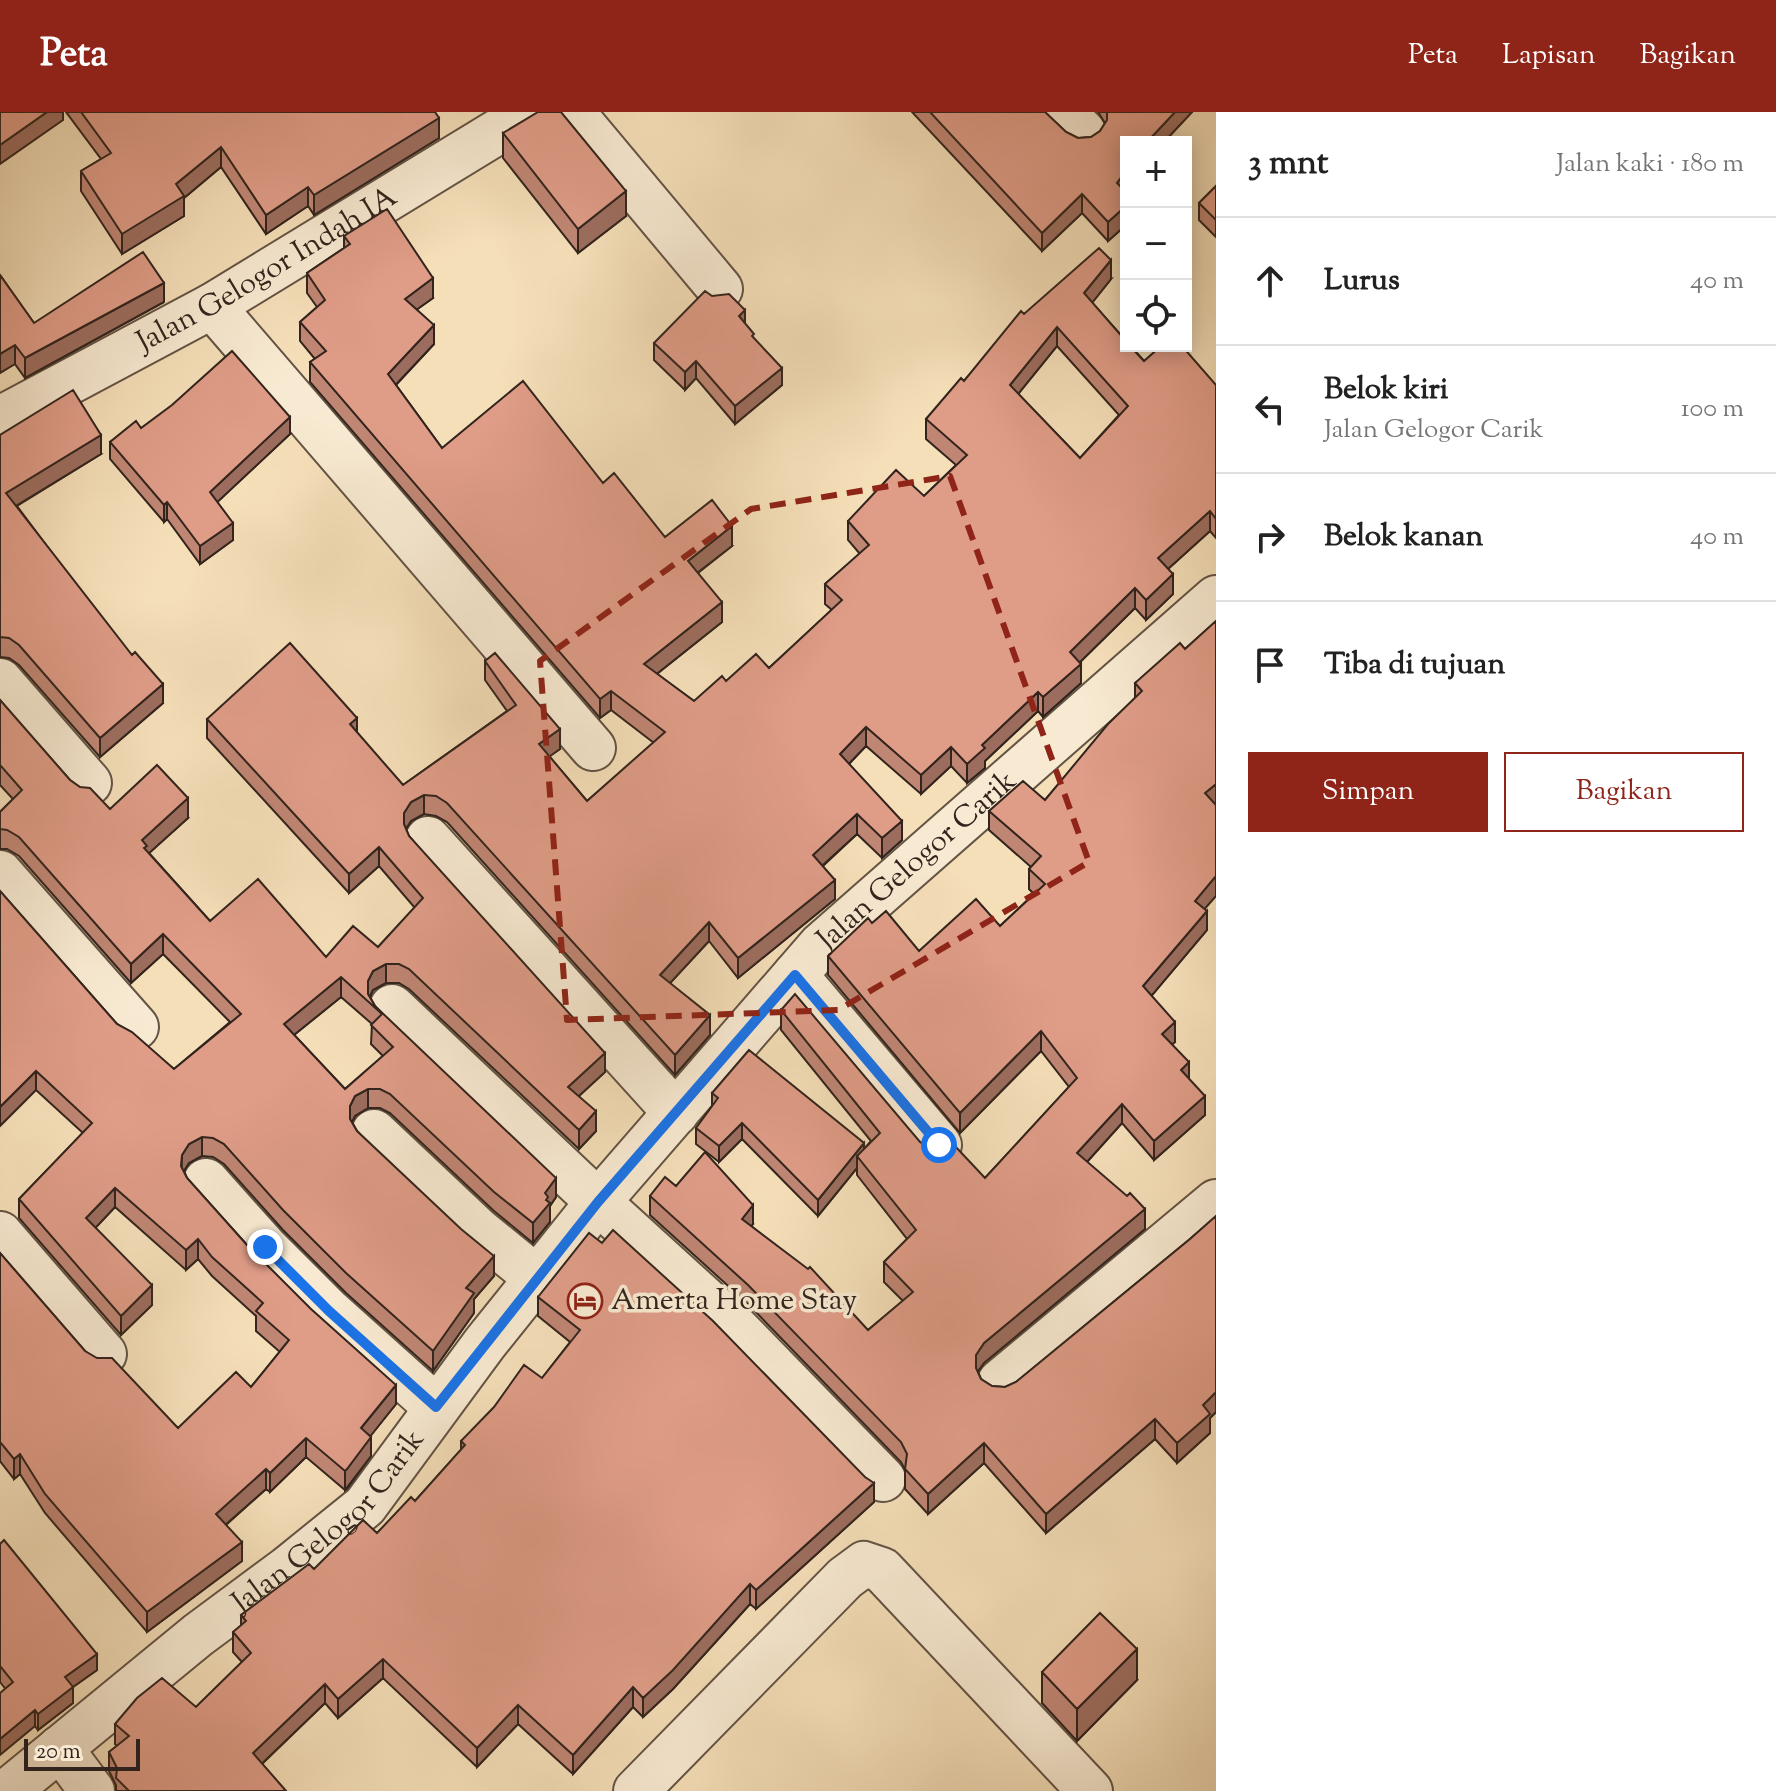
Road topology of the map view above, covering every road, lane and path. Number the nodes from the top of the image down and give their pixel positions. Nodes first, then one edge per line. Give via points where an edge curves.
1 (530, 112) edge
2 (572, 112) edge
3 (720, 289) dead end
4 (212, 306) junction
5 (0, 419) edge
6 (1216, 598) edge
7 (0, 681) edge
8 (593, 748) dead end
9 (89, 783) dead end
10 (428, 839) dead end
11 (0, 873) edge
12 (795, 975) junction
13 (392, 1007) dead end
14 (136, 1027) dead end
15 (676, 1113) junction
16 (374, 1132) dead end
17 (939, 1145) dead end
18 (206, 1181) dead end
19 (598, 1202) junction
20 (1216, 1202) edge
21 (0, 1234) edge
22 (537, 1278) junction
23 (104, 1354) edge
24 (1000, 1382) dead end
25 (436, 1407) junction
26 (883, 1479) dead end
27 (60, 1748) junction
28 (8, 1791) edge
29 (92, 1791) edge
30 (636, 1791) edge
31 (1090, 1791) edge

1 - 4 street, Jalan Gelogor Indah IA
2 - 3 street
4 - 5 street, Jalan Gelogor Indah IA
4 - 8 street
6 - 12 street, Jalan Gelogor Carik via 864,906
7 - 9 street
10 - 15 street
11 - 14 street
12 - 15 street, Jalan Gelogor Carik
12 - 17 street
13 - 19 street
15 - 19 street, Jalan Gelogor Carik
16 - 22 street
18 - 25 street via 329,1311
19 - 22 street, Jalan Gelogor Carik
19 - 26 street via 730,1322
20 - 24 street
21 - 23 street
22 - 25 street, Jalan Gelogor Carik
25 - 27 street, Jalan Gelogor Carik via 365,1506
27 - 28 street, Jalan Gelogor Carik
27 - 29 street
30 - 31 street via 864,1564 882,1570

